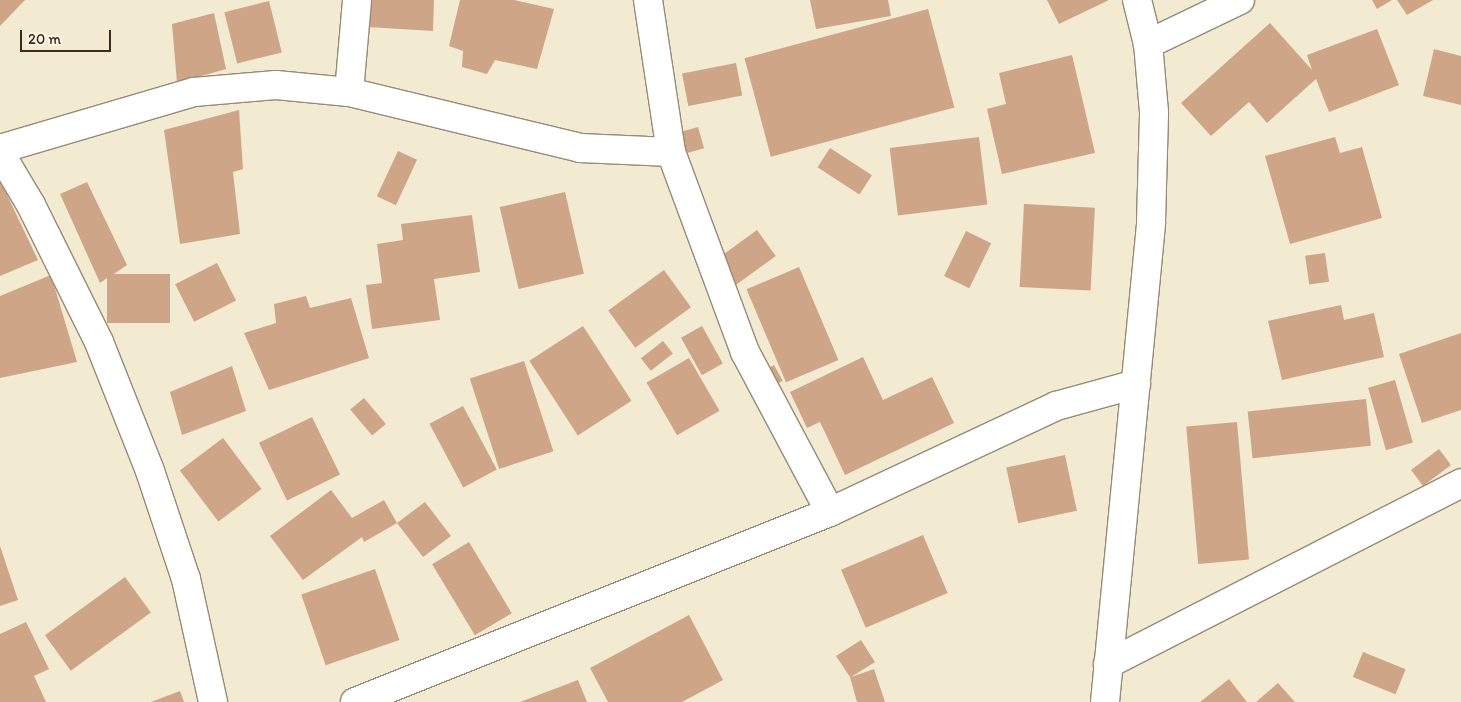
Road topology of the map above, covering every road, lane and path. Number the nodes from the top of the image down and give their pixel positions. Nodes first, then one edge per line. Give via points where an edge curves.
1 (357, 0) edge
2 (648, 0) edge
3 (1137, 0) edge
4 (1240, 0) edge
5 (1148, 44) junction
6 (349, 92) junction
7 (0, 151) edge
8 (672, 152) junction
9 (1136, 384) junction
10 (1461, 483) edge
11 (830, 512) junction
12 (1108, 664) junction
13 (213, 702) edge
14 (355, 702) edge
15 (1105, 702) edge

1 - 6 street
2 - 8 street
3 - 5 street
4 - 5 street
5 - 9 street via 1154,112 1151,222
6 - 7 street via 276,85 194,92
6 - 8 street via 580,148
7 - 13 street via 32,205 99,342 150,471 186,580
8 - 11 street via 745,352
9 - 11 street via 1056,406
9 - 12 street
10 - 12 street
11 - 14 street
12 - 15 street

